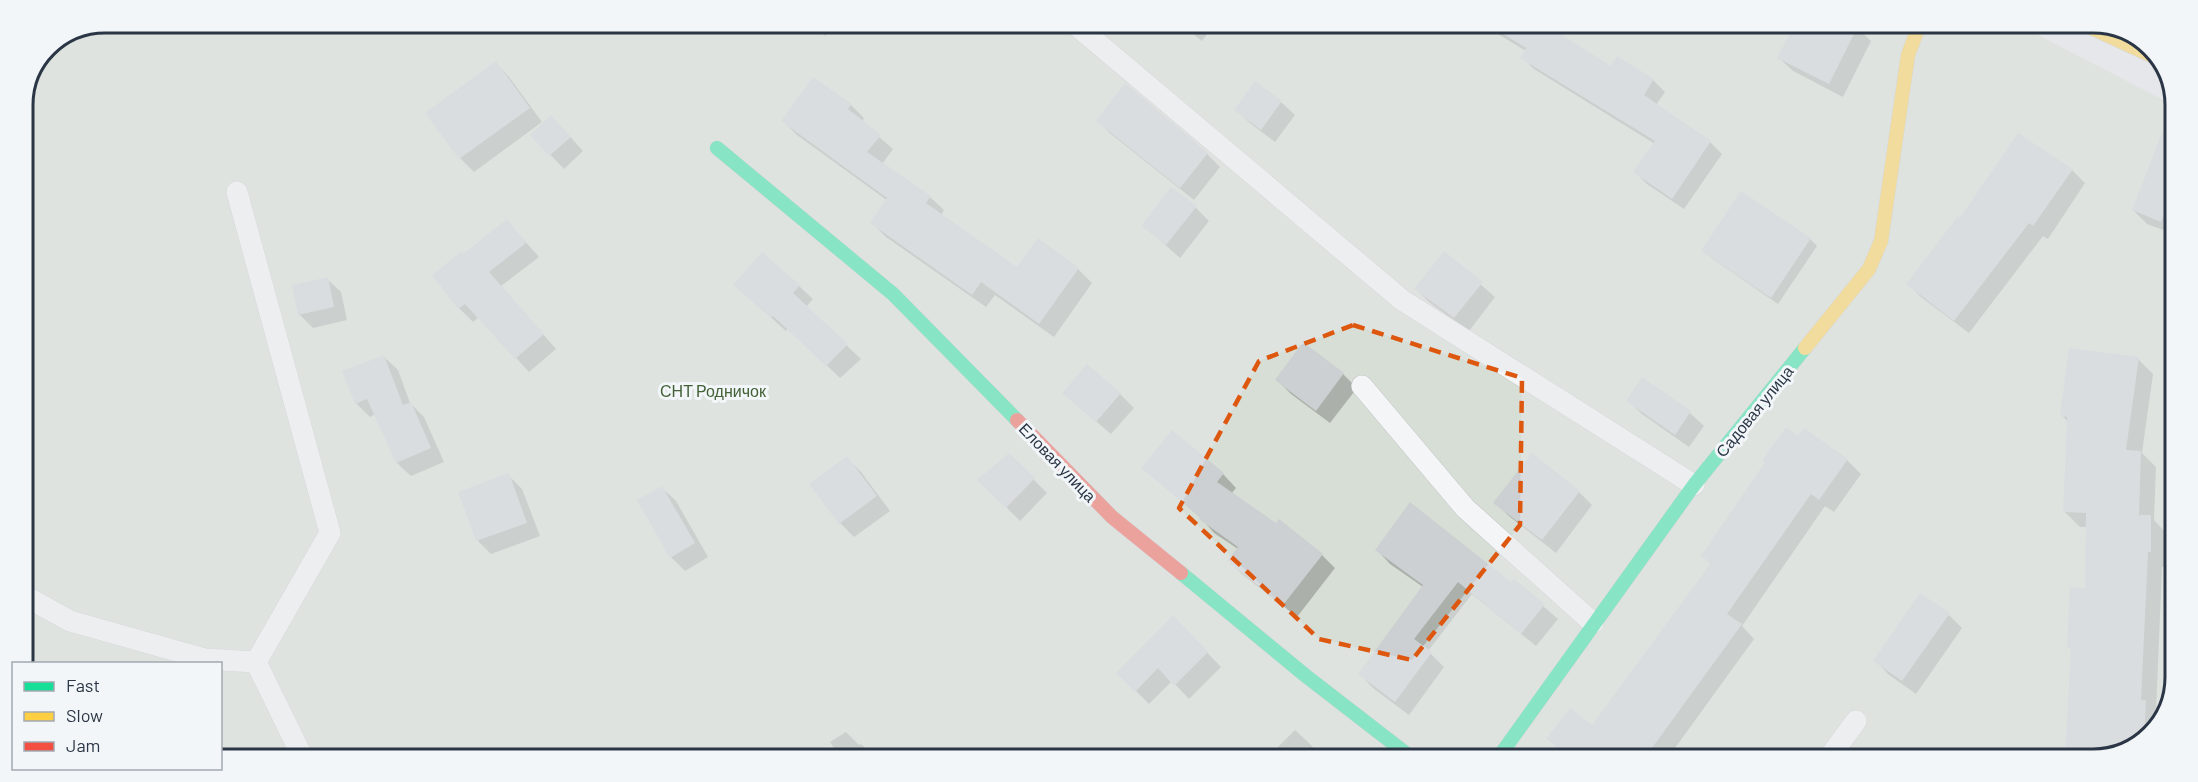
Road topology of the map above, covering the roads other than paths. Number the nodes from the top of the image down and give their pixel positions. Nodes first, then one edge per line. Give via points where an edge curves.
1 (1085, 33) edge
2 (1916, 33) edge
3 (2103, 34) edge
4 (2140, 50) edge
5 (717, 148) dead end
6 (237, 192) dead end
7 (1362, 386) dead end
8 (1694, 485) junction
9 (33, 601) edge
10 (1593, 623) junction
11 (256, 662) junction
12 (1856, 721) dead end
13 (299, 749) edge
14 (1401, 749) edge
15 (1504, 749) edge
16 (1835, 749) edge

1 - 8 lane via 1402,300
2 - 8 street, Садовая улица via 1908,56 1881,241 1869,269
3 - 4 street
5 - 14 street, Еловая улица via 893,294 1112,517
6 - 11 lane via 330,532
7 - 10 lane via 1465,508
8 - 10 street, Садовая улица
9 - 11 lane via 70,621 205,659
10 - 15 street, Садовая улица
11 - 13 lane
12 - 16 lane

